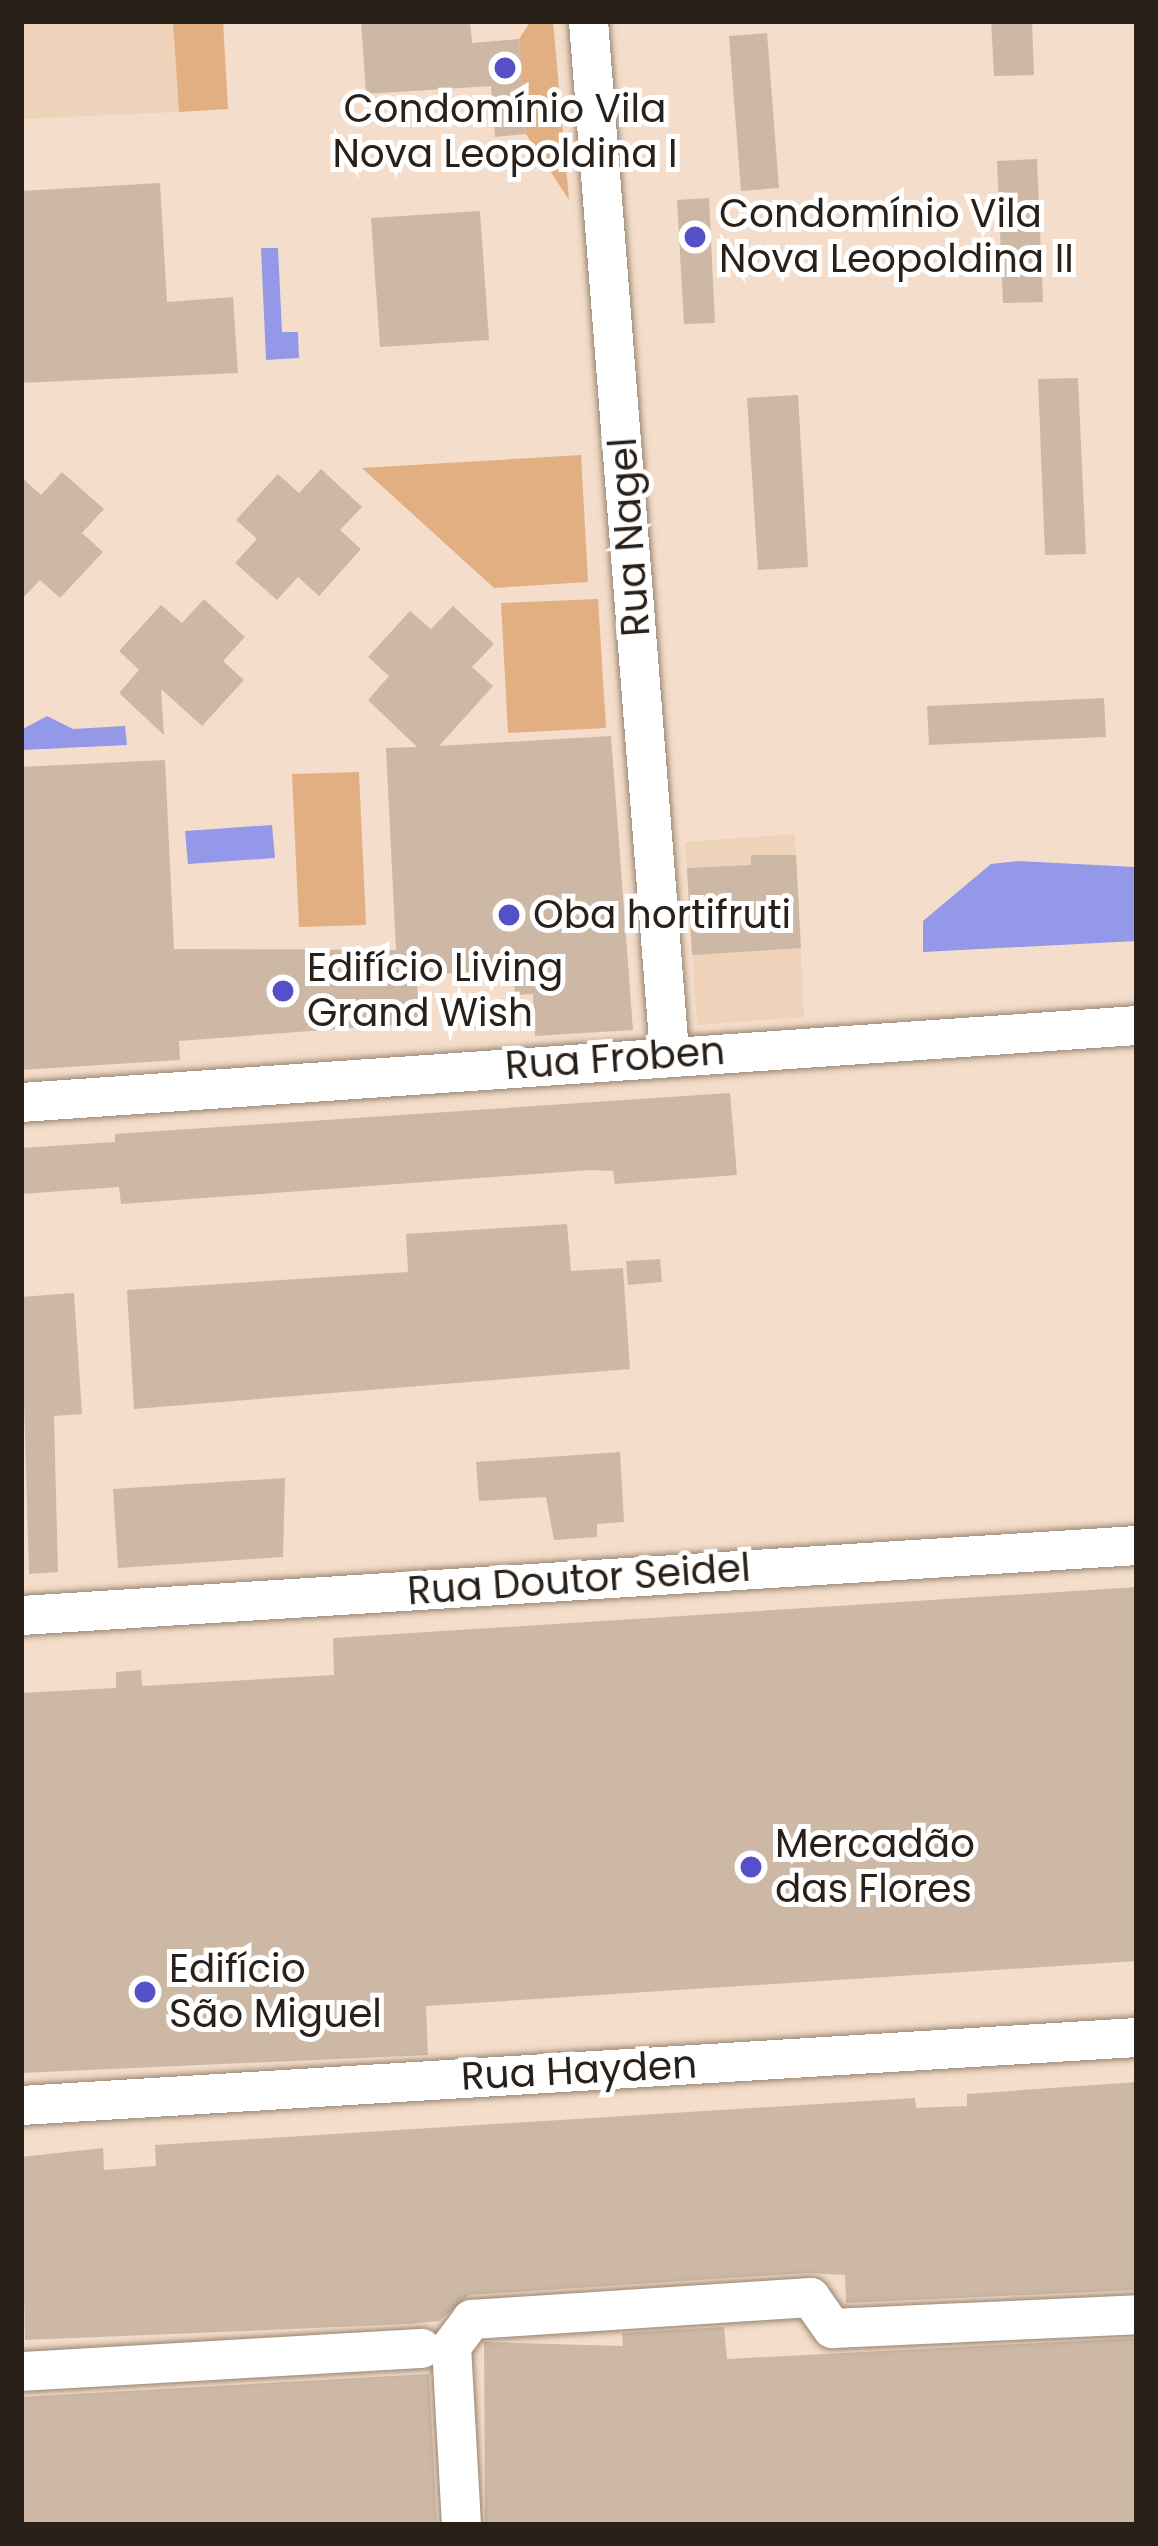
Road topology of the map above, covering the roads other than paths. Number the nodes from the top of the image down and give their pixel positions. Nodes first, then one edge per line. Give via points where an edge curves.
1 (588, 21) edge
2 (1137, 1025) edge
3 (669, 1052) junction
4 (21, 1102) edge
5 (1137, 1545) edge
6 (21, 1615) edge
7 (1137, 2037) edge
8 (21, 2105) edge
9 (1137, 2314) edge
10 (421, 2348) dead end
11 (21, 2371) edge
12 (461, 2525) edge

1 - 3 street, Rua Nagel
2 - 3 street, Rua Froben
3 - 4 street, Rua Froben
5 - 6 street, Rua Doutor Seidel
7 - 8 street, Rua Hayden
9 - 12 street via 832,2328 810,2297 470,2319 451,2346
10 - 11 street

